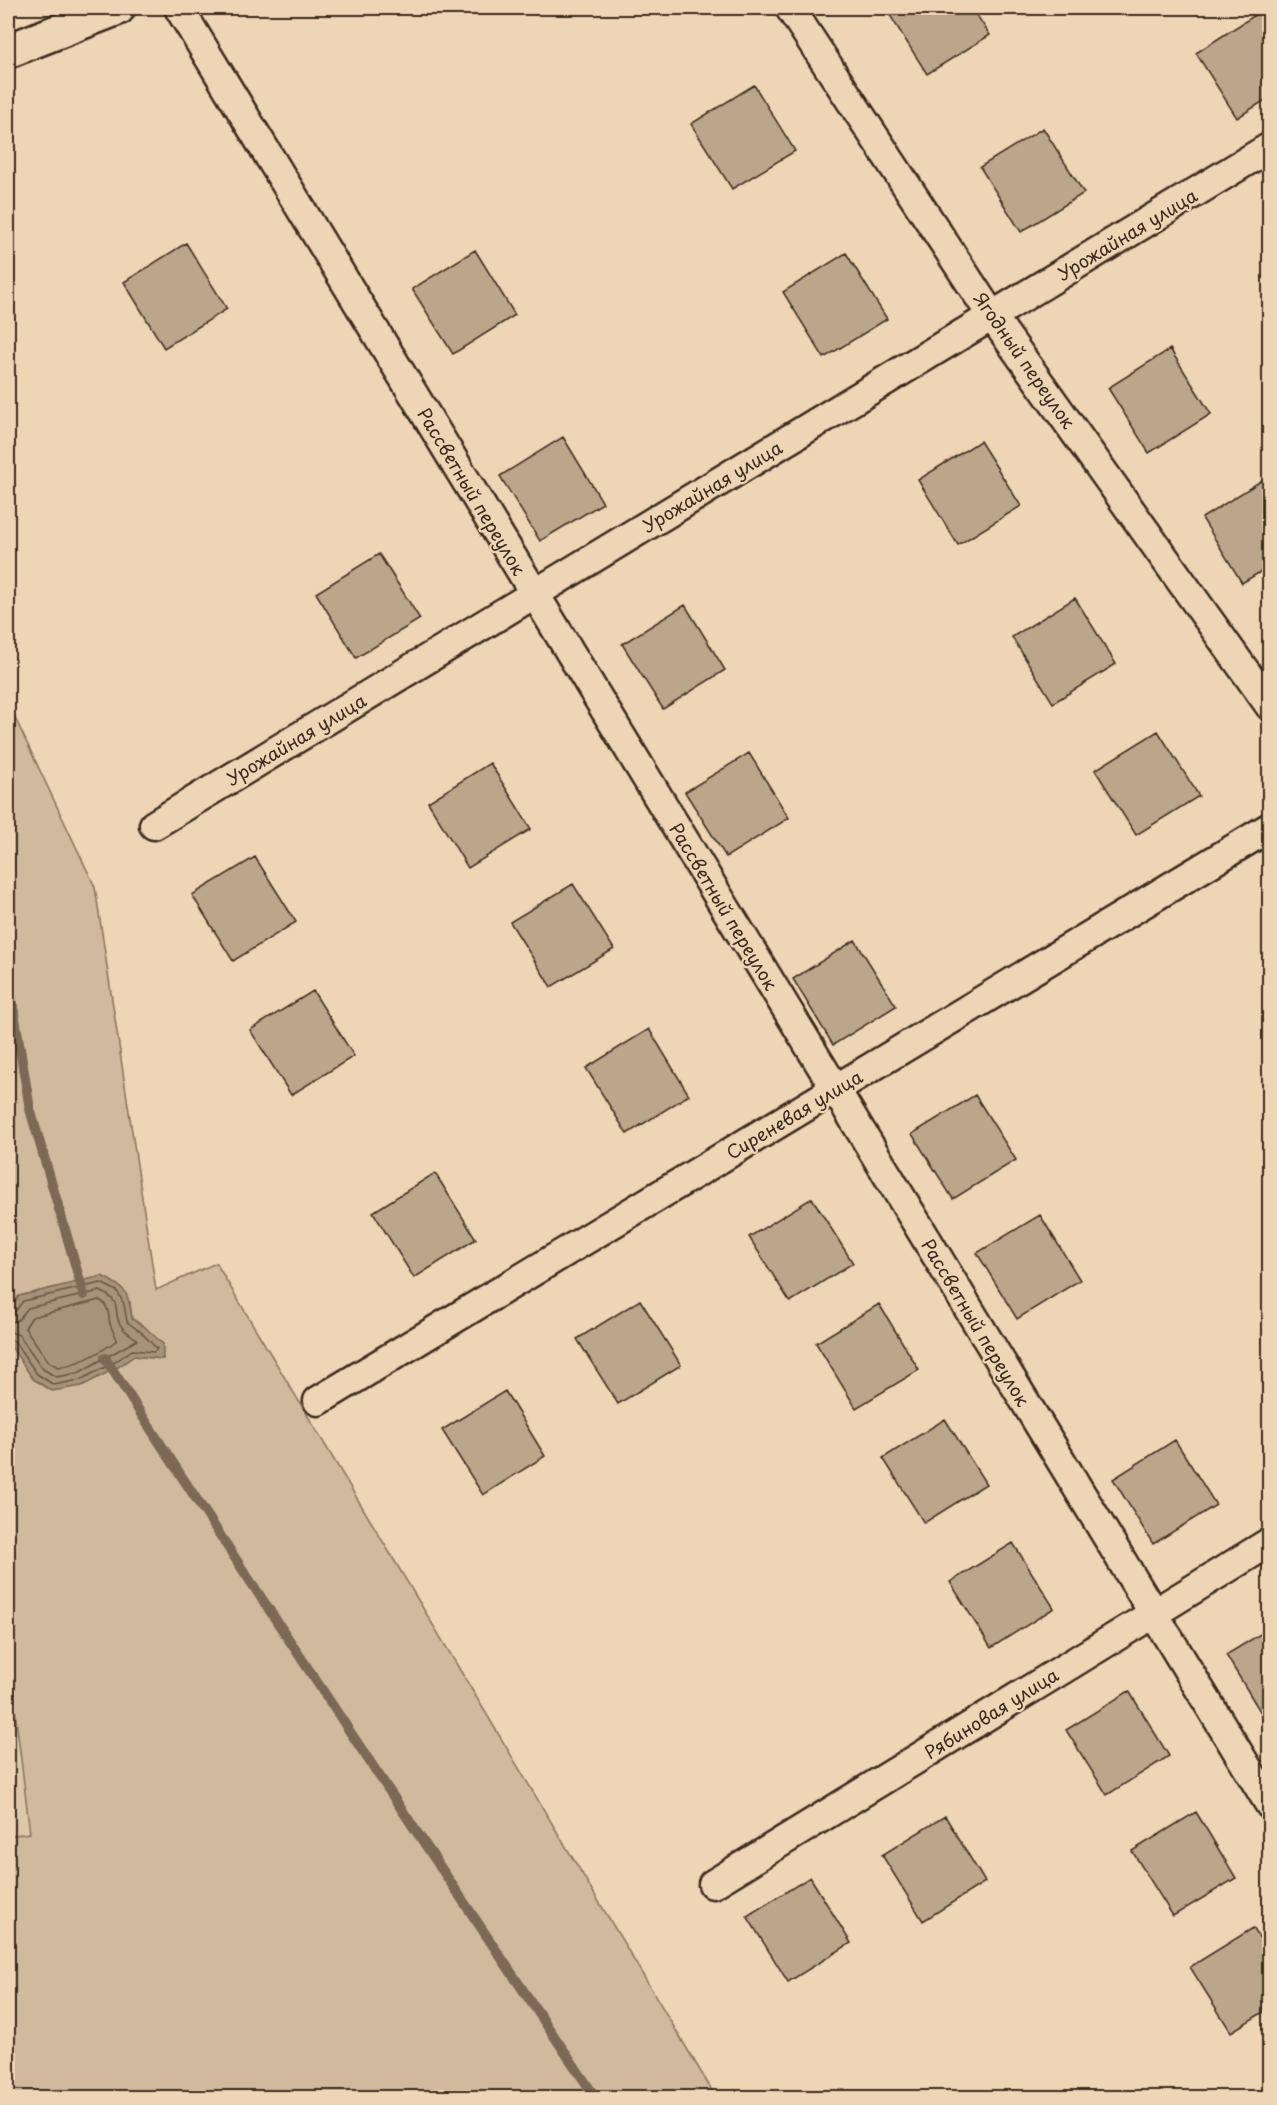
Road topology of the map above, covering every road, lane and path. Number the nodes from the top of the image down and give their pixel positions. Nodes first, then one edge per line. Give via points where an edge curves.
1 (118, 8) edge
2 (179, 8) edge
3 (790, 8) edge
4 (8, 51) edge
5 (1269, 147) edge
6 (992, 316) junction
7 (535, 594) junction
8 (1269, 706) edge
9 (154, 825) dead end
10 (1269, 827) edge
11 (835, 1089) junction
12 (318, 1401) dead end
13 (1269, 1542) edge
14 (1153, 1613) junction
15 (1269, 1805) edge
16 (713, 1884) dead end

1 - 4 street
2 - 7 street, Рассветный переулок
3 - 6 street, Ягодный переулок
5 - 6 street, Урожайная улица
6 - 7 street, Урожайная улица
6 - 8 street, Ягодный переулок
7 - 9 street, Урожайная улица
7 - 11 street, Рассветный переулок
10 - 11 street, Сиреневая улица
11 - 12 street, Сиреневая улица
11 - 14 street, Рассветный переулок
13 - 14 street, Рябиновая улица
14 - 15 street, Рассветный переулок
14 - 16 street, Рябиновая улица

